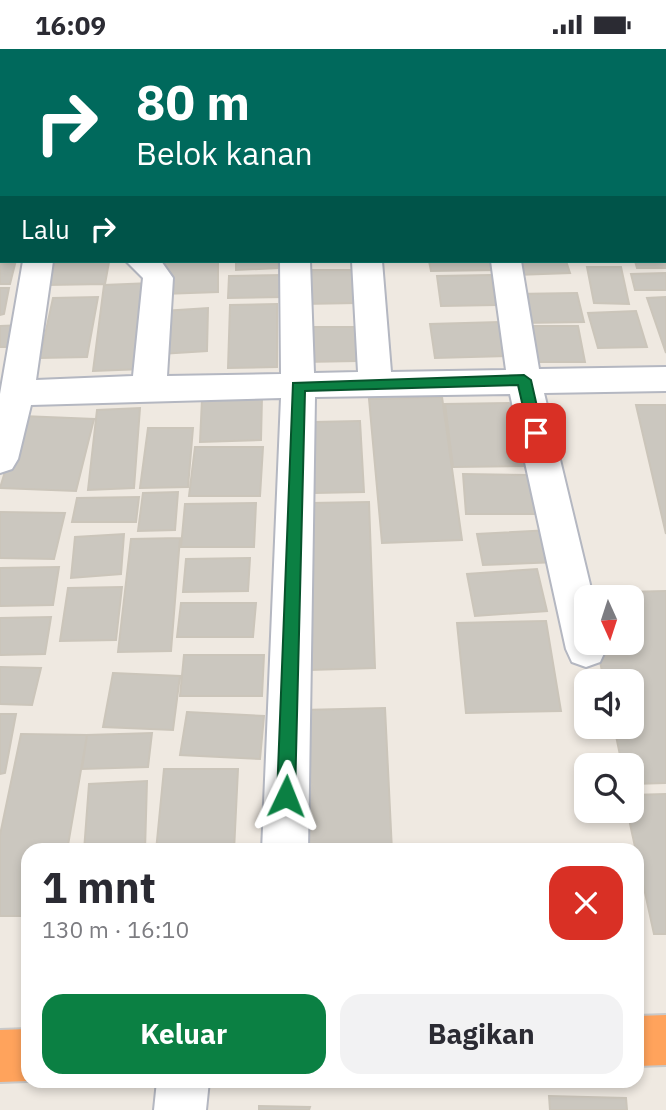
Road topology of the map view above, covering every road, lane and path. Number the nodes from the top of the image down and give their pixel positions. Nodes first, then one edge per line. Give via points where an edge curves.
1 (38, 263) edge
2 (144, 263) edge
3 (295, 263) edge
4 (367, 263) edge
5 (506, 263) edge
6 (666, 379) edge
7 (524, 380) junction
8 (376, 384) junction
9 (298, 386) junction
10 (149, 388) junction
11 (17, 393) junction
12 (0, 459) edge
13 (574, 597) edge
14 (285, 843) edge
15 (666, 1040) edge
16 (644, 1041) edge
17 (21, 1055) edge
18 (0, 1056) edge
19 (182, 1088) edge
20 (180, 1110) edge

1 - 11 street
2 - 10 street via 158,278
3 - 9 street
4 - 8 street
5 - 7 street
6 - 7 street
7 - 8 street
7 - 13 street
8 - 9 street
9 - 10 street
9 - 14 street
10 - 11 street
11 - 12 street
15 - 16 highway
17 - 18 highway
19 - 20 street

